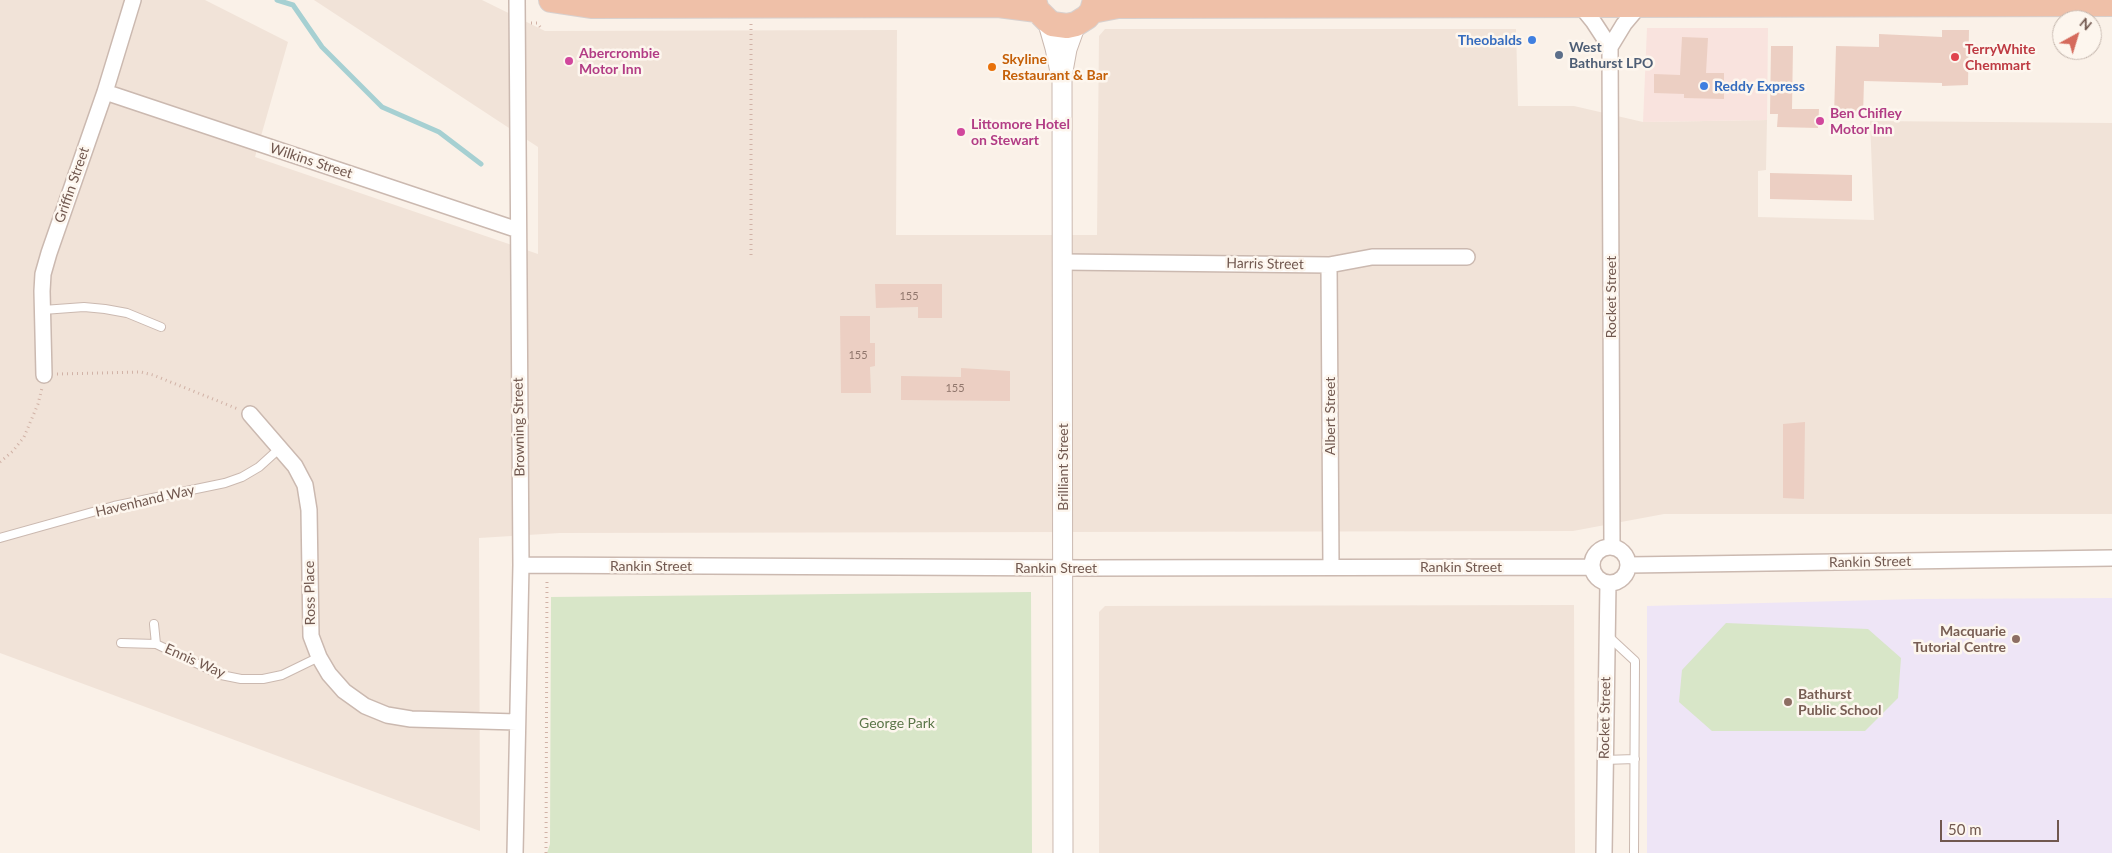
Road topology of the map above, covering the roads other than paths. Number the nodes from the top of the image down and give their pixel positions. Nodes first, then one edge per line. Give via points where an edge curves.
1 (133, 0) edge
2 (517, 0) edge
3 (551, 0) edge
4 (1867, 2) edge
5 (1609, 3) edge
6 (2112, 4) edge
7 (1640, 5) junction
8 (1580, 6) junction
9 (1040, 10) edge
10 (1088, 12) edge
11 (1610, 47) junction
12 (1062, 81) junction
13 (105, 92) junction
14 (518, 230) junction
15 (1467, 257) dead end
16 (1063, 262) junction
17 (1329, 265) junction
18 (43, 310) junction
19 (161, 327) dead end
20 (44, 375) road end
21 (250, 414) road end
22 (281, 448) junction
23 (0, 538) edge
24 (1612, 547) junction
25 (2112, 558) edge
26 (521, 565) junction
27 (1629, 565) junction
28 (1063, 567) junction
29 (1330, 567) junction
30 (1592, 567) junction
31 (1608, 584) junction
32 (154, 624) dead end
33 (1607, 635) junction
34 (121, 643) dead end
35 (156, 644) junction
36 (319, 657) junction
37 (517, 722) junction
38 (1635, 759) junction
39 (1604, 760) junction
40 (515, 853) edge
41 (1063, 853) edge
42 (1604, 853) edge
43 (1634, 853) edge

1 - 13 street, Griffin Street
2 - 14 street, Browning Street
3 - 9 highway via 591,6 998,5
4 - 6 highway
4 - 7 highway
5 - 7 highway
5 - 8 highway
7 - 11 street
8 - 10 highway via 1118,6
8 - 11 street
9 - 10 highway via 1058,25
9 - 12 street, Brilliant Street
10 - 12 street, Brilliant Street via 1067,49
11 - 24 street, Rocket Street
12 - 16 street, Brilliant Street
13 - 14 street, Wilkins Street
13 - 18 street, Griffin Street via 43,274
14 - 26 street, Browning Street
15 - 17 street, Harris Street via 1372,257
16 - 17 street, Harris Street
16 - 28 street, Brilliant Street
17 - 29 street, Albert Street
18 - 19 lane via 105,309 127,313
18 - 20 street, Griffin Street
21 - 22 street, Ross Place
22 - 23 lane, Havenhand Way via 259,467 225,483 114,506
22 - 36 street, Ross Place via 305,486 309,510 309,618 311,636
24 - 27 street via 1622,551
24 - 30 street via 1596,555
25 - 27 street, Rankin Street
26 - 28 street, Rankin Street
26 - 37 street, Browning Street
27 - 31 street via 1623,579
28 - 29 street, Rankin Street
28 - 41 street, Brilliant Street
29 - 30 street, Rankin Street
30 - 31 street via 1597,578
31 - 33 street, Rocket Street
32 - 35 lane, Ennis Way
33 - 38 lane via 1635,661
33 - 39 street, Rocket Street
34 - 35 lane, Ennis Way
35 - 36 lane, Ennis Way via 221,675 241,679 282,675
36 - 37 street, Ross Place via 344,691 365,706 387,715 411,719
37 - 40 street, Browning Street
38 - 39 lane
38 - 43 lane
39 - 42 street, Rocket Street

